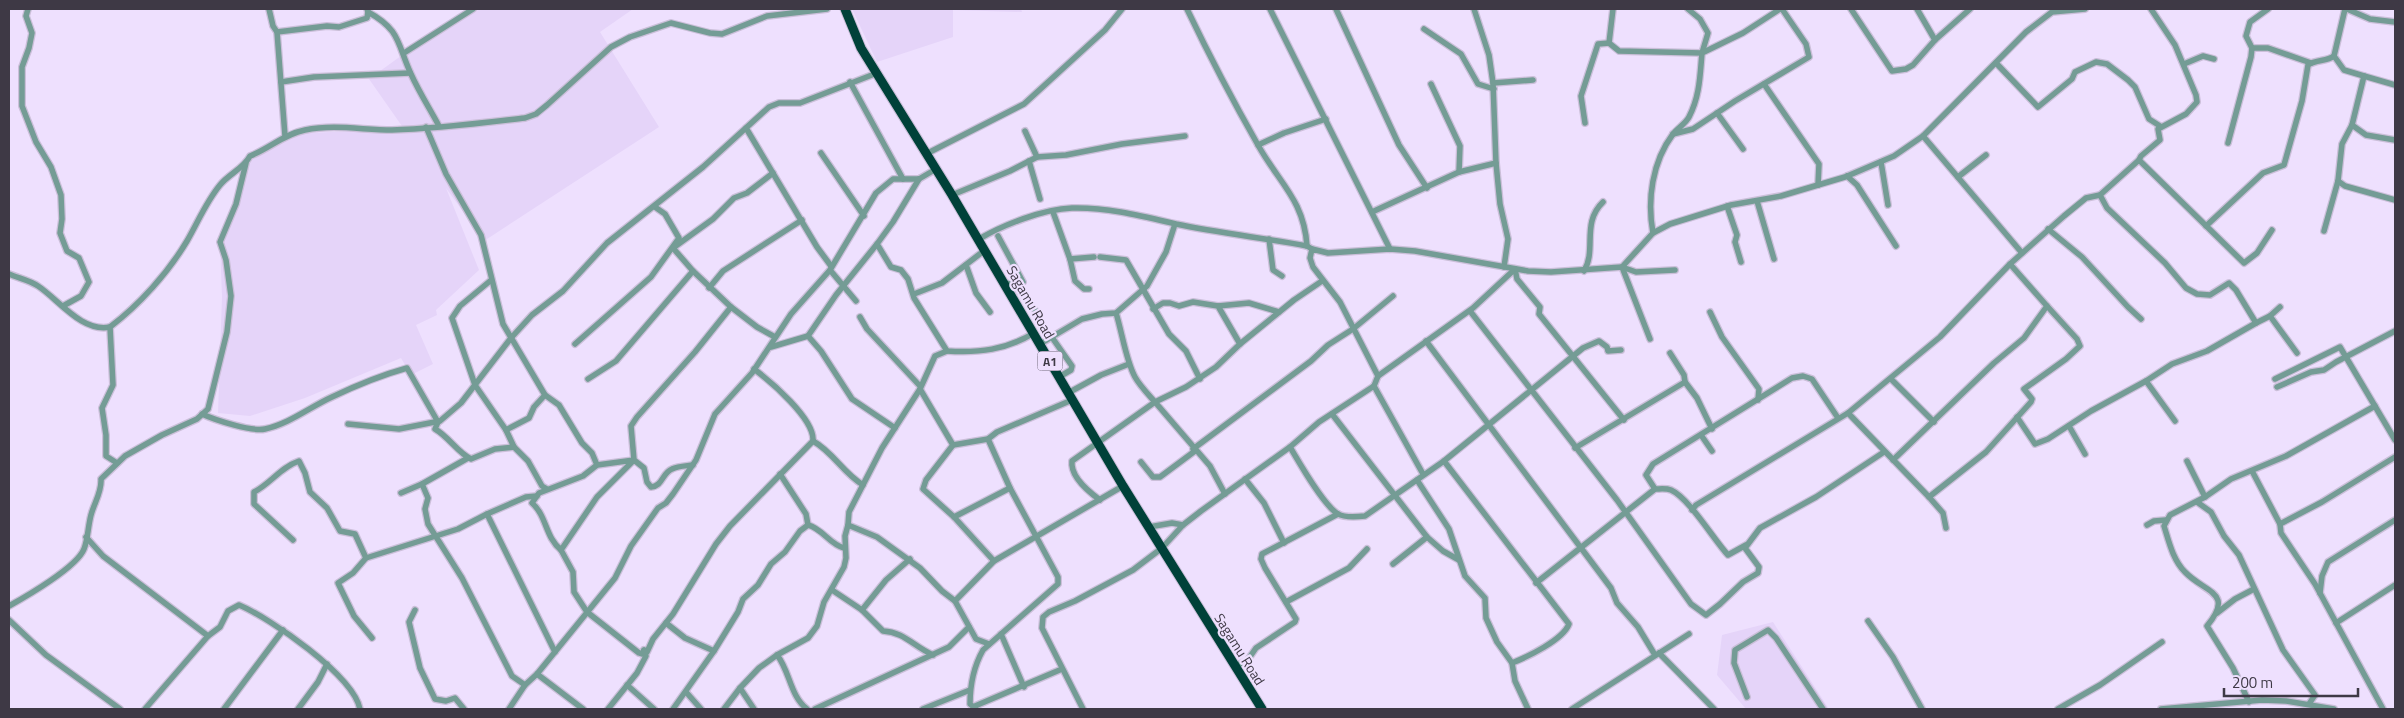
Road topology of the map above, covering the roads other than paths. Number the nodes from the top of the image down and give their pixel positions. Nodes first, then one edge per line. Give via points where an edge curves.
1 (28, 9) edge
2 (269, 9) edge
3 (473, 9) edge
4 (827, 9) edge
5 (845, 9) edge
6 (1122, 9) edge
7 (1187, 9) edge
8 (1270, 9) edge
9 (1336, 9) edge
10 (1474, 9) edge
11 (1613, 9) edge
12 (1688, 9) edge
13 (1781, 9) edge
14 (1851, 9) edge
15 (1916, 9) edge
16 (1970, 9) edge
17 (2085, 9) edge
18 (2151, 9) edge
19 (2268, 9) edge
20 (2346, 9) edge
21 (368, 10) edge
22 (2050, 10) edge
23 (2395, 22) edge
24 (1424, 29) dead end
25 (277, 32) junction
26 (1935, 40) junction
27 (1609, 43) junction
28 (2252, 48) junction
29 (404, 53) junction
30 (1702, 53) junction
31 (2334, 56) junction
32 (2214, 60) dead end
33 (1996, 63) junction
34 (2311, 63) junction
35 (2184, 64) junction
36 (410, 73) junction
37 (877, 73) junction
38 (2364, 76) junction
39 (1532, 80) dead end
40 (281, 82) junction
41 (850, 82) junction
42 (1431, 84) dead end
43 (1764, 84) junction
44 (2395, 85) edge
45 (1494, 86) junction
46 (1717, 112) junction
47 (1326, 119) junction
48 (1585, 123) dead end
49 (2352, 125) junction
50 (439, 126) junction
51 (2160, 126) junction
52 (426, 127) junction
53 (746, 128) junction
54 (1025, 131) dead end
55 (1673, 134) junction
56 (285, 136) junction
57 (1185, 136) dead end
58 (1923, 136) junction
59 (2395, 140) edge
60 (2228, 143) dead end
61 (1258, 145) junction
62 (1743, 148) dead end
63 (820, 153) dead end
64 (926, 154) junction
65 (1986, 155) dead end
66 (1037, 157) junction
67 (2139, 160) junction
68 (1029, 161) junction
69 (1882, 162) junction
70 (246, 163) junction
71 (1496, 163) junction
72 (936, 169) junction
73 (1459, 172) junction
74 (773, 173) junction
75 (1847, 176) junction
76 (1958, 177) junction
77 (903, 178) junction
78 (919, 179) junction
79 (2338, 181) junction
80 (1818, 185) junction
81 (1426, 188) junction
82 (952, 194) junction
83 (2100, 194) junction
84 (1040, 199) dead end
85 (2395, 200) edge
86 (1757, 201) junction
87 (1603, 202) dead end
88 (1888, 205) dead end
89 (655, 206) junction
90 (1728, 206) junction
91 (1053, 212) junction
92 (1372, 212) junction
93 (864, 216) junction
94 (802, 220) junction
95 (1175, 224) junction
96 (2206, 226) junction
97 (2048, 229) junction
98 (2272, 230) dead end
99 (2324, 230) dead end
100 (1653, 234) junction
101 (998, 236) dead end
102 (978, 239) junction
103 (1269, 239) junction
104 (877, 244) junction
105 (1896, 246) dead end
106 (673, 248) junction
107 (1309, 248) junction
108 (1390, 248) junction
109 (985, 250) junction
110 (2022, 253) junction
111 (1070, 259) junction
112 (1774, 259) dead end
113 (1741, 262) dead end
114 (2010, 264) junction
115 (966, 265) junction
116 (1622, 266) junction
117 (1504, 267) junction
118 (830, 268) junction
119 (1515, 269) junction
120 (1675, 270) dead end
121 (693, 271) junction
122 (1584, 271) junction
123 (9, 274) edge
124 (1282, 276) dead end
125 (490, 281) junction
126 (1322, 281) junction
127 (1004, 283) junction
128 (1017, 285) junction
129 (844, 287) junction
130 (709, 288) junction
131 (1089, 289) dead end
132 (1142, 289) junction
133 (914, 294) junction
134 (1136, 295) junction
135 (1393, 296) dead end
136 (1146, 297) junction
137 (856, 301) dead end
138 (63, 306) junction
139 (1218, 306) junction
140 (2047, 306) junction
141 (731, 307) junction
142 (2280, 307) dead end
143 (1153, 309) junction
144 (1035, 310) dead end
145 (1470, 311) junction
146 (990, 312) dead end
147 (1279, 312) junction
148 (1710, 312) dead end
149 (1116, 313) junction
150 (2270, 316) junction
151 (860, 317) dead end
152 (2141, 319) dead end
153 (2256, 323) junction
154 (110, 327) junction
155 (1353, 329) junction
156 (2393, 332) edge
157 (1034, 333) junction
158 (808, 336) junction
159 (1051, 336) junction
160 (775, 337) junction
161 (511, 338) junction
162 (2395, 338) edge
163 (1650, 339) dead end
164 (1426, 341) junction
165 (575, 344) dead end
166 (1040, 344) junction
167 (1240, 344) junction
168 (771, 347) junction
169 (1621, 350) dead end
170 (947, 351) junction
171 (1670, 353) dead end
172 (2297, 353) dead end
173 (1573, 356) junction
174 (2346, 356) junction
175 (1129, 364) junction
176 (754, 369) junction
177 (1059, 376) junction
178 (1378, 376) junction
179 (1200, 379) junction
180 (1891, 379) junction
181 (2275, 379) dead end
182 (588, 380) dead end
183 (2146, 381) junction
184 (1685, 382) junction
185 (475, 385) junction
186 (1374, 386) junction
187 (920, 388) junction
188 (2277, 388) dead end
189 (1530, 390) junction
190 (545, 395) junction
191 (1070, 397) junction
192 (1758, 400) junction
193 (1155, 402) junction
194 (2374, 406) junction
195 (1848, 413) junction
196 (202, 414) junction
197 (1332, 414) junction
198 (2018, 417) junction
199 (1838, 418) junction
200 (1624, 420) junction
201 (2175, 421) dead end
202 (438, 422) junction
203 (1934, 422) junction
204 (348, 424) dead end
205 (1487, 425) junction
206 (2069, 426) junction
207 (895, 428) junction
208 (1712, 429) junction
209 (506, 430) junction
210 (1701, 435) junction
211 (988, 439) junction
212 (813, 440) junction
213 (2395, 440) edge
214 (1098, 444) junction
215 (952, 445) junction
216 (514, 447) junction
217 (1290, 447) junction
218 (1575, 448) junction
219 (1194, 450) junction
220 (1712, 451) dead end
221 (1884, 452) junction
222 (2085, 454) dead end
223 (2395, 457) edge
224 (468, 458) junction
225 (634, 460) junction
226 (1893, 460) junction
227 (1444, 461) junction
228 (1141, 462) dead end
229 (2187, 462) dead end
230 (117, 463) junction
231 (597, 465) junction
232 (693, 465) junction
233 (2252, 471) junction
234 (780, 474) junction
235 (1423, 474) junction
236 (1245, 479) junction
237 (1418, 480) junction
238 (422, 484) junction
239 (863, 485) junction
240 (1123, 486) junction
241 (1010, 488) junction
242 (547, 489) junction
243 (1655, 489) junction
244 (401, 493) dead end
245 (1224, 494) junction
246 (538, 496) junction
247 (1396, 496) junction
248 (1930, 497) junction
249 (2205, 497) junction
250 (1100, 500) junction
251 (2197, 502) junction
252 (1692, 510) junction
253 (1625, 512) junction
254 (487, 514) junction
255 (1338, 514) junction
256 (954, 517) junction
257 (2166, 520) junction
258 (2395, 520) edge
259 (2280, 524) junction
260 (808, 525) junction
261 (848, 525) junction
262 (1182, 525) junction
263 (2147, 525) dead end
264 (1149, 527) junction
265 (1946, 528) dead end
266 (86, 537) junction
267 (435, 537) junction
268 (1427, 537) junction
269 (1037, 538) junction
270 (293, 540) dead end
271 (1284, 543) junction
272 (1747, 544) junction
273 (844, 548) junction
274 (1162, 548) junction
275 (1580, 548) junction
276 (1367, 549) dead end
277 (561, 550) junction
278 (366, 558) junction
279 (910, 560) junction
280 (1459, 560) junction
281 (994, 561) junction
282 (1393, 564) dead end
283 (1536, 582) junction
284 (2395, 584) edge
285 (2254, 589) junction
286 (832, 590) junction
287 (2320, 592) junction
288 (955, 601) junction
289 (1286, 602) junction
290 (9, 606) edge
291 (415, 610) dead end
292 (862, 610) junction
293 (587, 612) junction
294 (2218, 613) junction
295 (9, 620) edge
296 (1868, 621) dead end
297 (666, 623) junction
298 (2336, 623) junction
299 (969, 627) junction
300 (283, 630) junction
301 (1001, 634) junction
302 (1689, 634) dead end
303 (208, 636) junction
304 (372, 638) dead end
305 (2162, 642) dead end
306 (989, 644) junction
307 (644, 650) junction
308 (714, 651) junction
309 (555, 652) junction
310 (1657, 654) junction
311 (777, 655) junction
312 (933, 655) junction
313 (1512, 663) junction
314 (327, 664) junction
315 (1235, 666) junction
316 (1062, 670) junction
317 (537, 674) junction
318 (525, 685) junction
319 (627, 685) junction
320 (1024, 687) junction
321 (740, 688) junction
322 (970, 690) junction
323 (686, 692) junction
324 (1747, 697) dead end
325 (2249, 702) junction
326 (2309, 704) junction
327 (2202, 707) edge
328 (2301, 707) edge
329 (975, 708) edge
330 (120, 709) edge
331 (145, 709) edge
332 (224, 709) edge
333 (298, 709) edge
334 (360, 709) edge
335 (464, 709) edge
336 (509, 709) edge
337 (583, 709) edge
338 (608, 709) edge
339 (654, 709) edge
340 (673, 709) edge
341 (701, 709) edge
342 (724, 709) edge
343 (754, 709) edge
344 (807, 709) edge
345 (814, 709) edge
346 (923, 709) edge
347 (1083, 709) edge
348 (1262, 709) edge
349 (1528, 709) edge
350 (1572, 709) edge
351 (1714, 709) edge
352 (1823, 709) edge
353 (1922, 709) edge
354 (2058, 709) edge
355 (2161, 709) edge
356 (2334, 709) edge
357 (2383, 709) edge

1 - 138 street via 26,16 32,33 22,67 22,106 61,195 60,233 67,251 79,258 89,282 81,296
2 - 25 street
3 - 29 street
4 - 50 street via 767,16 722,34 667,23 611,47 531,116
5 - 37 highway, Sagamu Road / A1 via 861,48
6 - 64 street via 1105,30 1024,104
7 - 61 street
8 - 47 street
9 - 81 street via 1399,145
10 - 45 street via 1489,55
11 - 27 street
12 - 30 street via 1700,19 1708,33
13 - 30 street
13 - 43 street via 1810,55
14 - 26 street via 1892,71 1913,65
15 - 26 street
16 - 26 street
17 - 22 street
18 - 35 street via 2176,45
19 - 28 street via 2250,22 2246,36
20 - 23 street via 2370,19
20 - 31 street
21 - 25 street via 367,18 339,27
21 - 29 street via 395,34
22 - 33 street
24 - 45 street via 1461,54 1478,84
25 - 40 street
27 - 30 street via 1618,51
27 - 48 street via 1598,44 1588,72 1581,96
28 - 34 street via 2268,48
28 - 60 street
29 - 36 street
30 - 55 street via 1699,91 1688,118
31 - 34 street via 2328,61
31 - 38 street via 2344,70
32 - 35 street via 2203,56
33 - 51 street via 2038,107 2072,79 2075,72 2096,62 2107,64 2135,87 2149,119
33 - 58 street
34 - 96 street via 2284,164 2263,172
35 - 51 street via 2197,102 2186,114
36 - 40 street via 314,77
36 - 50 street
37 - 41 street
37 - 64 highway, Sagamu Road / A1
38 - 44 street
38 - 49 street
39 - 45 street
40 - 56 street
41 - 53 street via 800,103 773,104
41 - 77 street
42 - 73 street via 1460,146
43 - 46 street
43 - 80 street via 1818,164
45 - 71 street
46 - 55 street via 1693,129
46 - 62 street
47 - 61 street
47 - 92 street
49 - 59 street via 2366,135
49 - 79 street via 2342,144
50 - 52 street
51 - 67 street via 2160,140
52 - 56 street via 392,130 326,126
52 - 125 street via 446,174 480,235 489,264
53 - 74 street
53 - 89 street
54 - 66 street
55 - 100 street via 1653,177 1650,205
56 - 70 street via 250,156
57 - 66 street
58 - 69 street
58 - 76 street
61 - 107 street via 1300,209
63 - 93 street
64 - 72 highway, Sagamu Road / A1
65 - 76 street
66 - 68 street
67 - 83 street
67 - 96 street
68 - 82 street
68 - 84 street
69 - 75 street
69 - 88 street
70 - 154 street via 220,185 186,243 163,273
70 - 196 street via 236,204 220,242 231,296 227,332 211,398 208,409
71 - 73 street
71 - 117 street via 1508,239
72 - 78 street
72 - 82 highway, Sagamu Road / A1
73 - 81 street
74 - 94 street
74 - 106 street via 734,198 713,219
75 - 80 street
75 - 105 street via 1857,185
76 - 110 street
77 - 78 street
77 - 93 street via 885,184 876,193
78 - 104 street
79 - 85 street via 2345,186
79 - 99 street
80 - 86 street
81 - 92 street
82 - 102 highway, Sagamu Road / A1
83 - 97 street via 2086,198
83 - 153 street via 2107,208 2165,263 2186,288 2197,294 2210,295 2229,283
86 - 90 street
86 - 112 street
87 - 122 street via 1594,213 1589,258
89 - 106 street via 665,214 679,238
89 - 161 street via 607,243
90 - 100 street via 1670,224
90 - 113 street
91 - 95 street via 1070,208 1110,211
91 - 102 street via 994,230
91 - 111 street
92 - 108 street
93 - 118 street
94 - 118 street
94 - 130 street via 723,271
95 - 103 street
95 - 132 street via 1166,252 1150,282
96 - 98 street via 2244,263 2257,253
97 - 110 street
97 - 152 street via 2082,257
100 - 116 street
101 - 128 street via 1023,282
102 - 109 highway, Sagamu Road / A1
103 - 107 street
103 - 124 street via 1273,270
104 - 129 street
104 - 133 street via 890,266 901,270 908,279
106 - 121 street
106 - 165 street via 651,277
107 - 108 street via 1328,253
107 - 126 street via 1310,258
108 - 117 street
109 - 115 street
109 - 127 highway, Sagamu Road / A1
110 - 114 street
111 - 131 street via 1075,281
111 - 132 street via 1126,260
114 - 140 street
114 - 180 street via 1940,338
115 - 133 street via 942,283
115 - 146 street via 976,293
116 - 120 street via 1636,272
116 - 122 street
116 - 163 street
117 - 119 street
118 - 129 street
118 - 160 street
119 - 122 street
119 - 145 street
119 - 173 street via 1517,279 1540,307 1539,314
121 - 130 street
121 - 182 street via 616,360
123 - 138 street via 38,285
125 - 161 street via 502,324
125 - 185 street via 460,306 452,318
126 - 147 street
126 - 155 street via 1340,302
127 - 128 street
127 - 157 highway, Sagamu Road / A1
128 - 144 street
129 - 137 street
129 - 158 street
130 - 141 street
132 - 134 street
132 - 136 street
133 - 170 street
134 - 136 street
134 - 149 street
135 - 155 street
136 - 143 street
138 - 154 street via 93,326
139 - 143 street via 1193,302 1179,306 1163,303
139 - 147 street via 1248,303
139 - 167 street
140 - 198 street via 2077,338 2080,346 2024,389 2032,400
140 - 203 street via 2024,338 1994,362
141 - 160 street
141 - 225 street via 631,426
142 - 150 street
143 - 179 street via 1169,334 1186,351
145 - 164 street
145 - 189 street
147 - 167 street
148 - 192 street via 1722,337 1759,389
149 - 159 street via 1090,316
149 - 175 street
150 - 153 street
150 - 172 street
151 - 187 street
153 - 183 street via 2207,351 2172,364
154 - 230 street via 112,385 102,408 106,456
155 - 178 street
155 - 219 street
156 - 162 street
156 - 174 street
157 - 166 highway, Sagamu Road / A1
157 - 170 street via 999,349 974,353
158 - 168 street
158 - 207 street via 852,399
159 - 166 street
159 - 177 street via 1072,366 1071,370
160 - 168 street
161 - 185 street
161 - 190 street
164 - 178 street
164 - 205 street
166 - 177 highway, Sagamu Road / A1
167 - 179 street
168 - 176 street
169 - 173 street via 1608,351 1599,341
170 - 187 street via 935,356
171 - 184 street
173 - 189 street
173 - 200 street
174 - 181 street via 2340,347
174 - 188 street via 2324,370 2310,372
174 - 194 street
175 - 191 street via 1101,375
175 - 193 street via 1136,380
176 - 212 street via 787,397 809,427
176 - 232 street via 716,414
177 - 191 highway, Sagamu Road / A1
178 - 186 street
179 - 193 street
180 - 195 street
180 - 203 street
183 - 201 street
183 - 206 street
184 - 200 street
184 - 208 street via 1698,398
185 - 202 street
185 - 209 street
186 - 197 street
186 - 235 street
187 - 207 street
187 - 215 street
189 - 205 street
189 - 218 street
190 - 209 street via 528,418
190 - 231 street via 559,405
191 - 211 street
191 - 214 highway, Sagamu Road / A1
192 - 199 street via 1792,378 1807,376
192 - 208 street
193 - 214 street
193 - 219 street
194 - 213 street
194 - 233 street via 2286,456
195 - 199 street
195 - 221 street
196 - 202 street via 220,422 264,430 387,373 407,368
196 - 230 street via 197,420 136,449
197 - 217 street
197 - 247 street
198 - 206 street via 2035,444
198 - 248 street via 1986,452
199 - 252 street
200 - 218 street
202 - 204 street via 399,429
202 - 224 street via 435,429
203 - 226 street
205 - 227 street
205 - 275 street
206 - 222 street
207 - 239 street
208 - 210 street
209 - 216 street
210 - 220 street
210 - 243 street via 1653,464 1646,475
211 - 215 street
211 - 241 street
212 - 234 street
212 - 239 street via 825,447 852,479
214 - 240 highway, Sagamu Road / A1
214 - 250 street via 1071,462 1084,488
215 - 256 street via 923,489
216 - 224 street
216 - 242 street
217 - 236 street
217 - 255 street via 1314,485
218 - 253 street
219 - 228 street via 1160,478 1153,477
219 - 245 street via 1210,466
221 - 226 street
221 - 272 street via 1816,497 1760,528
223 - 259 street
224 - 238 street
225 - 231 street
225 - 232 street via 644,468 651,487 659,484 672,468
225 - 277 street via 597,497
226 - 248 street
227 - 235 street
227 - 283 street
229 - 249 street
230 - 266 street via 101,479
231 - 242 street via 583,476
232 - 293 street via 666,503 652,516 631,546 615,578
233 - 249 street via 2231,479
233 - 259 street
234 - 260 street via 806,514
234 - 297 street via 716,544
235 - 237 street
236 - 245 street
236 - 271 street via 1264,502
237 - 247 street
237 - 280 street via 1449,529
238 - 244 street
238 - 267 street via 428,498 425,509 428,524
239 - 261 street via 849,512
240 - 250 street
240 - 264 highway, Sagamu Road / A1
241 - 256 street
241 - 269 street
242 - 246 street
243 - 252 street via 1671,490
243 - 253 street
245 - 262 street
246 - 254 street via 519,500
246 - 277 street via 532,503 543,516 553,543
247 - 255 street via 1365,516 1353,518
247 - 268 street
248 - 265 street via 1943,513
249 - 251 street
250 - 269 street
251 - 257 street
251 - 285 street via 2211,512 2239,555
252 - 272 street via 1728,555
253 - 272 street via 1691,604 1706,615 1758,573 1759,567 1745,550
253 - 275 street
254 - 267 street via 458,530
254 - 309 street
255 - 271 street
256 - 281 street
257 - 263 street
257 - 294 street via 2164,526 2174,558 2198,584 2214,592 2219,601
258 - 287 street via 2328,562
259 - 287 street via 2281,533
260 - 273 street
260 - 308 street via 743,599
261 - 273 street
261 - 279 street via 877,537
262 - 264 street via 1172,523
262 - 274 street
264 - 274 highway, Sagamu Road / A1
266 - 290 street via 86,547 77,561
266 - 303 street via 110,561
267 - 278 street
267 - 318 street via 462,578 512,676
268 - 280 street
268 - 282 street
269 - 281 street
269 - 301 street via 1058,577 1058,584
270 - 278 street via 254,504 254,492 268,485 290,464 299,461 310,492 327,508 340,531 355,534
271 - 289 street via 1262,554 1261,559
273 - 286 street via 844,567
274 - 315 highway, Sagamu Road / A1
274 - 316 street via 1133,570 1044,617 1042,628
275 - 283 street
275 - 310 street
276 - 289 street via 1349,568
277 - 293 street via 573,572 574,592
278 - 304 street via 353,573 338,583 354,616
279 - 288 street
279 - 292 street via 886,580
280 - 313 street via 1465,576 1485,598 1486,618
281 - 288 street
283 - 313 street via 1567,619 1569,626 1544,648
284 - 298 street
285 - 294 street
285 - 326 street via 2283,650 2315,695
286 - 292 street
286 - 311 street via 822,607 817,626 808,638
287 - 298 street
288 - 299 street
289 - 315 street via 1295,622 1256,648 1247,661
291 - 335 street via 409,622 420,668 435,699 446,701 456,698
292 - 312 street via 883,631 898,632 916,647
293 - 307 street via 639,653
293 - 309 street
294 - 325 street via 2207,626
295 - 330 street via 46,655
296 - 353 street
297 - 307 street via 653,639 649,651
297 - 308 street via 685,638
298 - 357 street
299 - 306 street via 976,639
299 - 312 street via 949,647
300 - 303 street via 239,605 228,611 220,627
300 - 314 street
300 - 332 street
301 - 306 street
301 - 320 street
302 - 310 street
303 - 331 street
305 - 354 street
306 - 322 street via 978,661
307 - 319 street via 646,656
308 - 323 street
309 - 317 street
310 - 350 street
310 - 351 street
311 - 321 street
311 - 344 street via 801,704
312 - 345 street
313 - 349 street via 1515,681
314 - 333 street
314 - 334 street
315 - 348 highway, Sagamu Road / A1
316 - 320 street
316 - 347 street
317 - 318 street
317 - 337 street
318 - 336 street
319 - 338 street
319 - 339 street
320 - 329 street
321 - 342 street
321 - 343 street
322 - 329 street via 970,704
322 - 346 street
323 - 340 street
323 - 341 street
324 - 352 street via 1734,663 1735,650 1768,630
325 - 327 street
325 - 328 street via 2278,700
326 - 328 street
326 - 356 street
327 - 355 street

